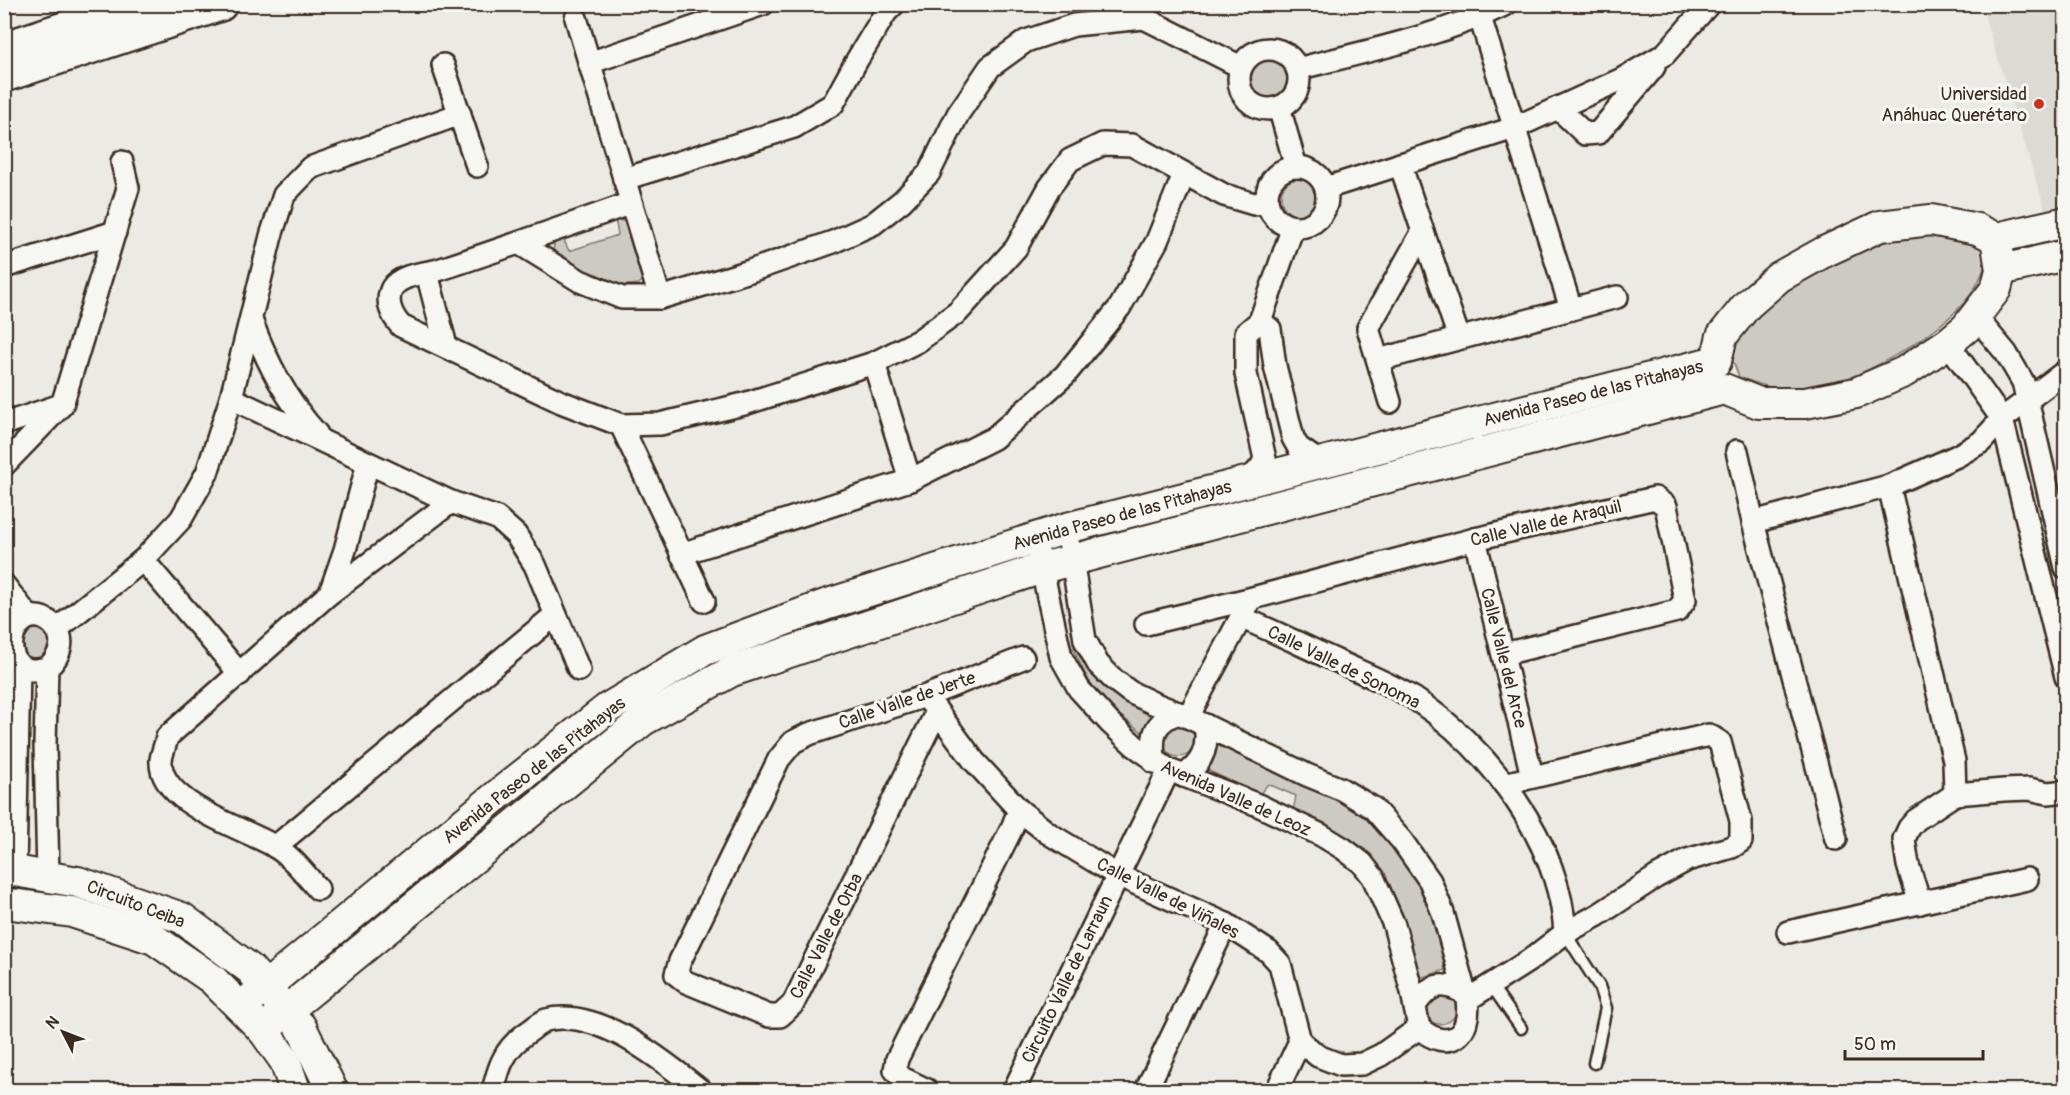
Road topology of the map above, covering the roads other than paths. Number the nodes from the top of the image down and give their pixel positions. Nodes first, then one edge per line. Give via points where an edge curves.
1 (139, 4) edge
2 (220, 4) edge
3 (763, 4) edge
4 (1506, 4) edge
5 (1710, 4) edge
6 (886, 7) edge
7 (1141, 11) edge
8 (1480, 17) junction
9 (576, 18) dead end
10 (4, 49) edge
11 (1665, 54) junction
12 (589, 63) junction
13 (443, 65) dead end
14 (1241, 67) junction
15 (1297, 69) junction
16 (4, 75) edge
17 (1279, 107) junction
18 (1558, 108) junction
19 (460, 114) junction
20 (1514, 128) junction
21 (122, 162) dead end
22 (1400, 164) junction
23 (477, 166) dead end
24 (1296, 167) junction
25 (1184, 174) junction
26 (624, 179) junction
27 (1326, 188) junction
28 (1267, 202) junction
29 (631, 203) junction
30 (2066, 222) edge
31 (1293, 227) junction
32 (115, 232) junction
33 (1422, 233) junction
34 (1996, 238) junction
35 (520, 244) junction
36 (2066, 255) edge
37 (4, 267) edge
38 (2001, 270) junction
39 (427, 273) junction
40 (1617, 297) dead end
41 (660, 298) junction
42 (1571, 309) junction
43 (1975, 316) junction
44 (251, 320) junction
45 (1260, 321) junction
46 (1459, 338) junction
47 (1948, 344) junction
48 (446, 346) junction
49 (1378, 360) junction
50 (874, 363) junction
51 (1275, 366) junction
52 (2066, 371) edge
53 (1246, 374) junction
54 (1720, 375) junction
55 (231, 398) junction
56 (1390, 402) dead end
57 (2027, 402) junction
58 (62, 405) junction
59 (2002, 419) junction
60 (4, 424) edge
61 (621, 425) junction
62 (326, 443) junction
63 (1737, 451) dead end
64 (368, 463) junction
65 (1321, 463) junction
66 (4, 465) edge
67 (910, 480) junction
68 (1249, 480) junction
69 (1889, 486) junction
70 (451, 502) junction
71 (1753, 522) junction
72 (1067, 528) junction
73 (1036, 537) junction
74 (1475, 540) junction
75 (681, 554) junction
76 (143, 560) junction
77 (1071, 560) junction
78 (1042, 568) junction
79 (2066, 568) edge
80 (4, 585) edge
81 (330, 593) junction
82 (704, 601) dead end
83 (1245, 609) junction
84 (555, 615) junction
85 (29, 617) junction
86 (1146, 624) dead end
87 (57, 629) junction
88 (1085, 640) junction
89 (1057, 644) junction
90 (1504, 654) junction
91 (1023, 658) dead end
92 (11, 659) edge
93 (47, 668) junction
94 (579, 670) dead end
95 (240, 674) junction
96 (2066, 678) edge
97 (931, 704) junction
98 (1191, 718) junction
99 (792, 742) joint
100 (45, 744) junction
101 (17, 745) junction
102 (1169, 769) junction
103 (1532, 776) junction
104 (1504, 784) junction
105 (2066, 791) edge
106 (500, 794) junction
107 (1955, 794) junction
108 (1019, 810) junction
109 (522, 817) junction
110 (1836, 839) dead end
111 (274, 847) junction
112 (10, 872) edge
113 (1117, 874) junction
114 (48, 876) junction
115 (2027, 879) dead end
116 (318, 889) dead end
117 (4, 903) edge
118 (1920, 903) junction
119 (1226, 924) junction
120 (1788, 932) dead end
121 (1565, 933) junction
122 (1491, 985) junction
123 (265, 986) junction
124 (1466, 997) junction
125 (1415, 1006) junction
126 (241, 1007) junction
127 (287, 1012) junction
128 (1419, 1028) junction
129 (1521, 1028) dead end
130 (263, 1030) junction
131 (1300, 1041) junction
132 (1594, 1063) dead end
133 (295, 1090) edge
134 (332, 1090) edge
135 (494, 1090) edge
136 (700, 1090) edge
137 (927, 1090) edge
138 (1014, 1090) edge
139 (1146, 1090) edge
140 (1277, 1090) edge

1 - 10 highway
2 - 16 highway
3 - 12 street
4 - 8 street
5 - 11 street
6 - 26 street via 833,104 794,127
7 - 14 street
7 - 41 street via 1074,25 1026,41 990,67 958,114 929,173 873,224 760,268
8 - 15 street
8 - 20 street
9 - 12 street
11 - 18 street
11 - 18 street via 1598,133 1585,134
12 - 26 street
13 - 19 street
14 - 15 street via 1248,57 1270,49 1281,51
14 - 17 street via 1241,90 1248,100 1268,109
15 - 17 street via 1295,93
17 - 24 street
18 - 20 street
19 - 23 street
19 - 44 street via 310,168 284,195
20 - 22 street
20 - 42 street
21 - 32 street via 128,188
22 - 27 street
22 - 33 street
24 - 27 street via 1318,175
24 - 28 street via 1274,178
25 - 28 street via 1224,195 1254,204
25 - 50 street via 1132,145 1103,144 1070,160 1049,188 1016,248 958,312 918,341
25 - 67 street via 1157,241 1120,307 1065,375 994,438
26 - 29 street
27 - 31 street via 1322,215 1304,227
28 - 31 street via 1281,223
29 - 35 street
29 - 41 street
30 - 34 street
31 - 45 street
32 - 37 street
32 - 58 street
33 - 46 street
33 - 49 street via 1368,327
34 - 38 street
34 - 54 street, Avenida Paseo de las Pitahayas via 1977,228 1930,220 1880,226 1824,252 1779,277 1747,305 1722,336
35 - 39 street
35 - 41 street via 580,281 622,298
36 - 38 street
38 - 43 street, Avenida Paseo de las Pitahayas via 1996,289
39 - 48 street
39 - 48 street via 403,278 392,288 389,306 392,317 401,326
40 - 42 street
42 - 46 street
43 - 47 street, Avenida Paseo de las Pitahayas
43 - 57 street via 2006,353 2023,382
44 - 55 street
44 - 62 street via 267,362 299,414
45 - 51 street via 1270,329
45 - 53 street via 1246,333
46 - 49 street
47 - 54 street, Avenida Paseo de las Pitahayas via 1904,372 1856,393 1805,403 1759,403
47 - 59 street
48 - 61 street via 561,402
49 - 56 street
50 - 61 street via 744,404 660,424
50 - 67 street
51 - 53 street
51 - 65 street via 1293,438 1298,447
52 - 57 street
53 - 68 street via 1265,459
54 - 65 street, Avenida Paseo de las Pitahayas
54 - 77 street, Avenida Paseo de las Pitahayas
55 - 62 street
55 - 76 street via 207,473 181,519
57 - 59 street
57 - 79 street
58 - 60 street
58 - 66 street
59 - 69 street via 1982,442
59 - 96 street
61 - 75 street
62 - 64 street
63 - 71 street
64 - 70 street
64 - 81 street
65 - 68 street, Avenida Paseo de las Pitahayas
67 - 75 street
68 - 72 street, Avenida Paseo de las Pitahayas
69 - 71 street
69 - 107 street via 1954,761
70 - 81 street
70 - 84 street via 497,518 516,535 535,565
71 - 110 street
72 - 73 street, Avenida Paseo de las Pitahayas
72 - 77 street
73 - 78 street, Avenida Valle de Leoz
73 - 106 street, Avenida Paseo de las Pitahayas via 825,605 705,650 608,708
74 - 83 street, Calle Valle de Araquil
74 - 90 street, Calle Valle del Arce
74 - 90 street, Calle Valle de Araquil via 1655,498 1666,506 1685,600 1677,611
75 - 82 street
76 - 87 street
76 - 95 street
77 - 78 street, Avenida Paseo de las Pitahayas
77 - 88 street
78 - 89 street, Avenida Valle de Leoz
78 - 109 street, Avenida Paseo de las Pitahayas via 732,671 642,721
80 - 85 street
81 - 95 street
83 - 86 street, Calle Valle de Araquil
83 - 98 street, Circuito Valle de Larraun
83 - 104 street, Calle Valle de Sonoma via 1268,628 1413,698 1472,747
84 - 94 street
84 - 111 street
85 - 87 street via 50,621
85 - 92 street via 20,620 8,636
87 - 93 street via 60,651
88 - 89 street
88 - 98 street via 1098,664 1130,692
89 - 102 street, Avenida Valle de Leoz via 1079,689 1135,746
90 - 103 street, Calle Valle del Arce
91 - 97 street, Calle Valle de Jerte
92 - 93 street via 25,670
92 - 101 street
93 - 100 street
95 - 111 street via 167,737 161,760 167,784 189,803
97 - 99 street, Calle Valle de Jerte via 809,734
97 - 99 street, Calle Valle de Orba via 793,1004 780,1016 769,1016 686,982 676,974 779,759
97 - 108 street, Calle Valle de Viñales via 974,761
98 - 102 street, Circuito Valle de Larraun via 1168,716 1154,735
98 - 102 street, Circuito Valle de Larraun via 1208,737 1203,755 1193,770
98 - 124 street via 1373,808 1430,881
100 - 101 street
100 - 114 street
101 - 112 street
102 - 113 street, Circuito Valle de Larraun
102 - 125 street, Avenida Valle de Leoz via 1321,835 1362,864 1373,878 1394,925
103 - 104 street
103 - 121 street via 1709,735 1720,742 1741,821 1741,841 1732,847 1687,860
104 - 121 street, Calle Valle de Sonoma via 1538,837 1559,895
105 - 107 street
106 - 109 street
106 - 123 street, Avenida Paseo de las Pitahayas
107 - 118 street via 1916,820 1904,839
108 - 113 street, Calle Valle de Viñales via 1048,833
108 - 137 street via 897,1059 895,1070 902,1078
109 - 127 street, Avenida Paseo de las Pitahayas
111 - 116 street via 291,858
112 - 114 street, Circuito Ceiba
113 - 119 street, Calle Valle de Viñales
113 - 138 street, Circuito Valle de Larraun
114 - 123 street, Circuito Ceiba via 78,882 182,918 250,969
115 - 118 street
117 - 126 street, Circuito Ceiba via 72,912 154,939 212,979
118 - 120 street
119 - 131 street, Calle Valle de Viñales via 1269,952 1280,964
119 - 139 street
121 - 122 street
121 - 132 lane via 1599,986 1606,1008
122 - 124 street
122 - 129 lane
123 - 126 street, Avenida Paseo de las Pitahayas
123 - 127 street, Circuito Ceiba
124 - 125 street via 1455,987 1442,985 1430,988
124 - 128 street via 1467,1022 1455,1037 1436,1039
125 - 128 street, Avenida Valle de Leoz
126 - 130 street, Circuito Ceiba
127 - 130 street, Avenida Paseo de las Pitahayas
127 - 134 street, Circuito Ceiba via 301,1027
128 - 131 street via 1362,1064 1341,1065 1318,1056
130 - 133 street, Circuito Ceiba via 285,1061
131 - 140 street
135 - 136 street via 503,1059 516,1040 544,1021 570,1018 598,1024 629,1041

